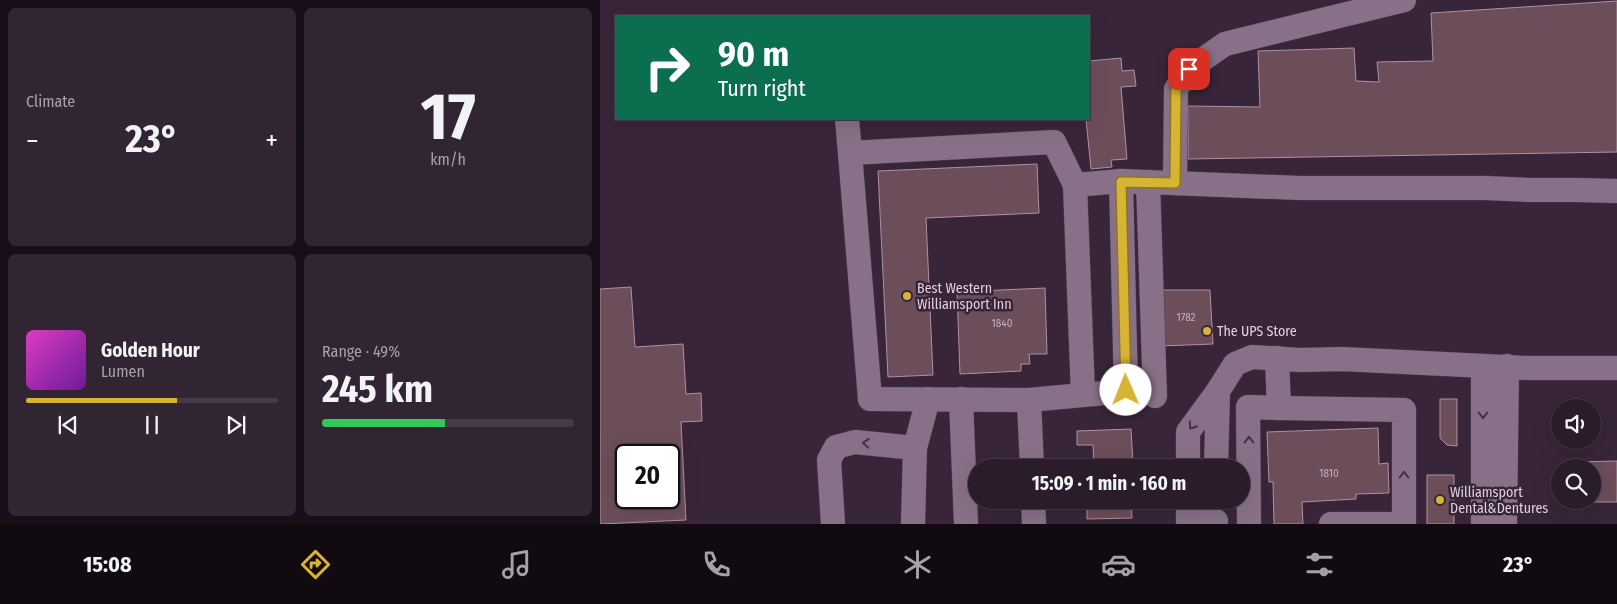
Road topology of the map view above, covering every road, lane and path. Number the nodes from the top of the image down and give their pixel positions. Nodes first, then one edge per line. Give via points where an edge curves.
1 (1404, 0) edge
2 (847, 120) edge
3 (850, 153) junction
4 (1121, 182) junction
5 (1148, 182) junction
6 (1175, 183) junction
7 (1075, 185) junction
8 (1617, 191) edge
9 (1277, 358) junction
10 (1483, 366) junction
11 (1507, 366) junction
12 (1617, 368) edge
13 (1218, 391) junction
14 (1084, 394) junction
15 (1155, 396) dead end
16 (928, 399) junction
17 (961, 399) junction
18 (1029, 400) junction
19 (1279, 408) junction
20 (915, 448) junction
21 (1032, 459) edge
22 (1188, 459) edge
23 (1216, 459) edge
24 (1246, 459) edge
25 (1033, 509) edge
26 (1188, 509) edge
27 (1247, 509) edge
28 (1216, 515) edge
29 (1481, 521) edge
30 (833, 524) edge
31 (913, 524) edge
32 (966, 524) edge
33 (1034, 524) edge
34 (1249, 524) edge
35 (1331, 524) edge
36 (1404, 524) edge
37 (1505, 524) edge

1 - 6 lane via 1225,44 1189,69 1176,90
2 - 3 lane
3 - 7 lane via 1054,142
3 - 16 lane via 870,399
4 - 5 lane
4 - 7 lane
4 - 14 lane via 1126,390
5 - 6 lane
5 - 15 lane
6 - 8 lane via 1310,188
7 - 14 lane
9 - 10 lane
9 - 13 lane via 1252,357 1235,364
9 - 19 lane
10 - 11 lane
10 -> 29 lane
11 - 12 lane
11 - 37 lane
13 -> 22 lane via 1188,432
13 - 23 lane
14 - 18 lane
16 - 17 lane
16 - 20 lane
17 - 18 lane
17 - 32 lane
18 - 21 lane
24 -> 19 lane via 1248,407
36 -> 19 lane via 1404,410
20 -> 30 lane via 855,442 836,447 829,460
20 - 31 lane
25 - 33 lane
26 - 28 lane via 1188,521
27 - 34 lane
35 - 36 lane

